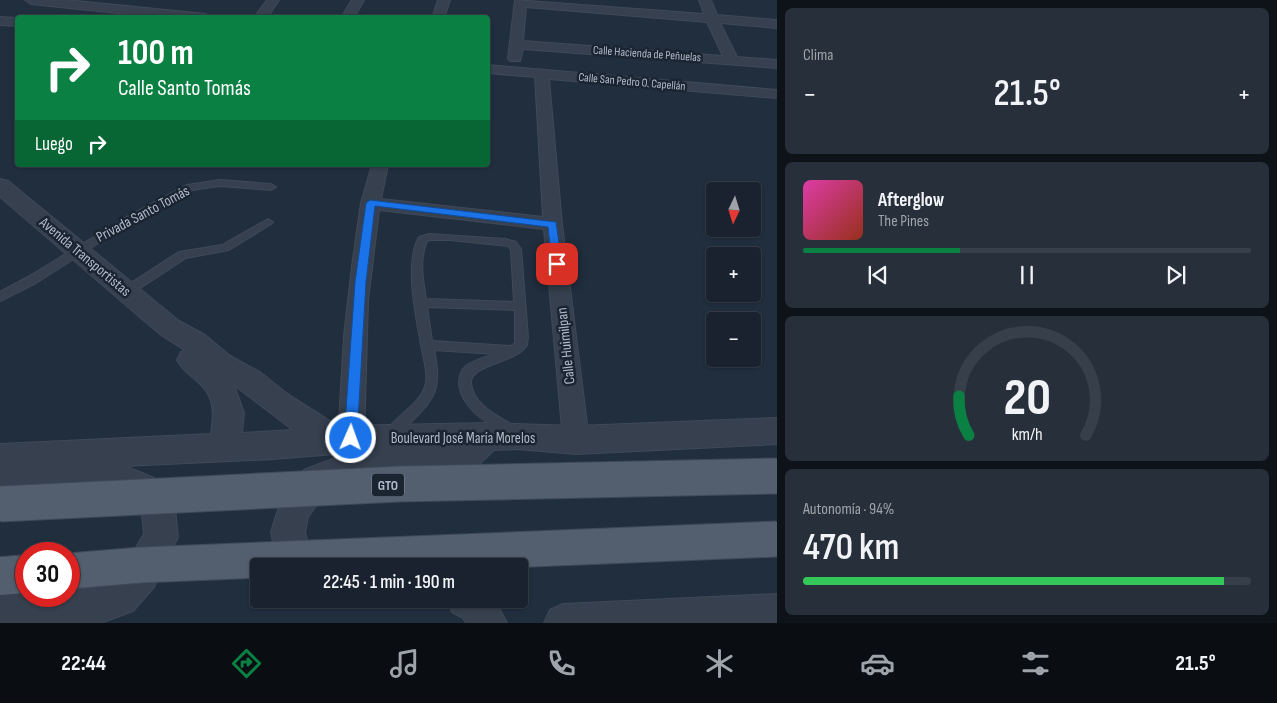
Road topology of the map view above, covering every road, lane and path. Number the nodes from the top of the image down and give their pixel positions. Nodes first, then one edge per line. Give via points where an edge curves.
1 (31, 0) edge
2 (36, 0) edge
3 (273, 0) edge
4 (358, 0) edge
5 (444, 0) edge
6 (706, 0) edge
7 (521, 2) edge
8 (178, 15) edge
9 (262, 15) edge
10 (349, 15) edge
11 (439, 15) edge
12 (777, 16) edge
13 (712, 19) junction
14 (0, 21) edge
15 (15, 22) edge
16 (745, 22) junction
17 (777, 24) edge
18 (517, 45) junction
19 (732, 61) junction
20 (515, 64) dead end
21 (777, 64) edge
22 (490, 69) edge
23 (542, 74) junction
24 (777, 94) edge
25 (379, 167) edge
26 (271, 187) dead end
27 (3, 192) edge
28 (370, 203) junction
29 (268, 222) dead end
30 (553, 224) junction
31 (78, 250) junction
32 (126, 291) junction
33 (0, 297) edge
34 (421, 303) junction
35 (520, 306) junction
36 (170, 328) junction
37 (427, 345) junction
38 (515, 351) junction
39 (777, 431) edge
40 (503, 436) junction
41 (388, 438) junction
42 (342, 439) junction
43 (576, 440) junction
44 (224, 446) junction
45 (0, 458) edge
46 (777, 476) edge
47 (0, 478) edge
48 (0, 504) edge
49 (777, 539) edge
50 (294, 558) edge
51 (80, 570) edge
52 (15, 575) edge
53 (0, 576) edge
54 (478, 608) edge
55 (777, 613) edge
56 (0, 614) edge
57 (599, 622) edge
58 (488, 623) edge
59 (564, 623) edge

1 - 2 street
2 - 8 street
3 - 9 street
4 - 10 street
5 - 11 street
6 - 13 street
7 - 13 street
7 - 18 street
12 - 16 street
13 - 16 street
13 - 19 street
14 - 15 street
16 - 17 street
18 - 19 street, Calle Hacienda de Peñuelas
18 - 20 street
19 - 21 street, Calle Hacienda de Peñuelas
22 - 23 street, Calle San Pedro O. Capellán
23 - 24 street, Calle San Pedro O. Capellán
23 - 30 street, Calle Huimilpan
25 - 28 street
26 - 31 lane, Privada Santo Tomás via 220,183 190,187
27 - 31 street, Avenida Transportistas
28 - 30 street
28 - 42 street
29 - 32 lane via 225,248 183,254
30 - 43 street, Calle Huimilpan
31 - 32 street, Avenida Transportistas
31 - 33 lane, Privada Santo Tomás
32 - 36 street, Avenida Transportistas
34 - 35 lane
34 - 35 lane via 417,262 419,243 429,237 450,237 512,244 517,253
34 - 37 lane
35 - 38 lane via 522,337 521,345
36 - 42 street, Avenida Transportistas via 220,364 251,381 276,402
36 - 44 street, Avenida Transportistas via 191,360 219,385 228,413
37 - 38 lane
37 - 41 lane via 432,370 429,392
38 - 40 lane via 474,367 467,372 465,379 468,397
39 - 43 street, Boulevard José María Morelos
40 - 41 street, Boulevard José María Morelos
40 - 43 street, Boulevard José María Morelos
40 - 50 street via 446,464 349,467 315,481 293,512 288,532
41 - 42 street, Boulevard José María Morelos
42 - 44 street, Boulevard José María Morelos
44 - 45 street, Boulevard José María Morelos
46 - 48 main road, GTO, bridge via 399,484
47 - 56 street via 7,481 113,476 142,489 158,509 161,537 141,574 120,598 93,607
49 - 51 main road, bridge
52 - 53 main road
54 - 58 street
55 - 57 street
57 - 59 street

